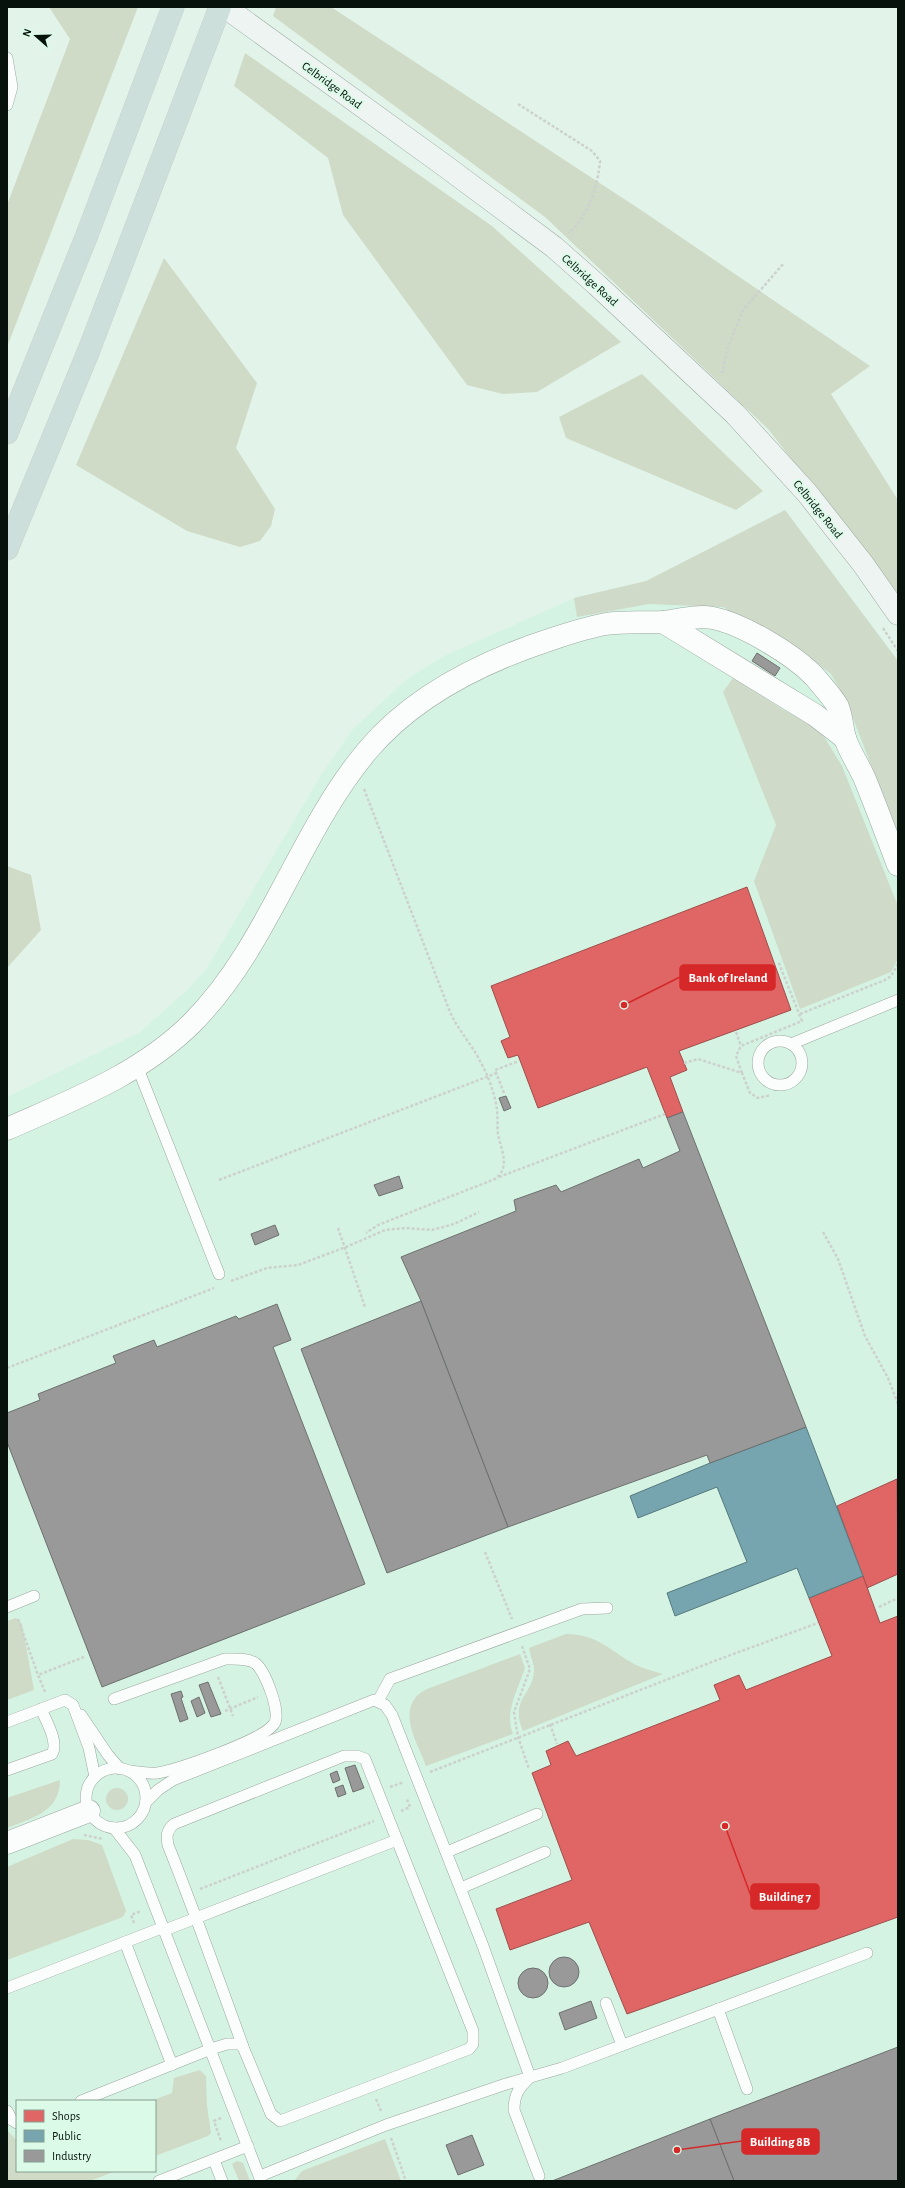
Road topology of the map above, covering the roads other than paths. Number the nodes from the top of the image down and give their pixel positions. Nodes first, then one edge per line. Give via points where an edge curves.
1 (173, 7) edge
2 (220, 7) edge
3 (225, 7) edge
4 (7, 58) edge
5 (7, 105) edge
6 (7, 433) edge
7 (7, 549) edge
8 (898, 614) edge
9 (663, 622) junction
10 (845, 738) junction
11 (898, 865) edge
12 (898, 1000) edge
13 (791, 1044) junction
14 (137, 1066) junction
15 (7, 1130) edge
16 (218, 1274) dead end
17 (34, 1596) dead end
18 (7, 1607) edge
19 (607, 1608) dead end
20 (114, 1699) dead end
21 (378, 1701) junction
22 (73, 1705) junction
23 (46, 1707) junction
24 (7, 1722) edge
25 (7, 1770) edge
26 (125, 1770) junction
27 (95, 1777) junction
28 (146, 1802) junction
29 (89, 1811) junction
30 (537, 1814) dead end
31 (114, 1828) junction
32 (398, 1840) junction
33 (7, 1844) edge
34 (446, 1852) junction
35 (545, 1852) dead end
36 (461, 1888) junction
37 (196, 1918) junction
38 (164, 1928) junction
39 (125, 1942) junction
40 (867, 1953) dead end
41 (7, 1988) edge
42 (606, 2003) dead end
43 (718, 2009) junction
44 (622, 2045) junction
45 (243, 2047) junction
46 (211, 2050) junction
47 (172, 2065) junction
48 (530, 2077) junction
49 (747, 2089) dead end
50 (84, 2100) edge
51 (7, 2111) edge
52 (16, 2122) edge
53 (248, 2146) junction
54 (214, 2160) junction
55 (539, 2176) dead end
56 (261, 2179) edge
57 (159, 2181) edge
58 (222, 2181) edge

1 - 6 highway via 87,235
2 - 7 highway via 92,343
3 - 8 main road, Celbridge Road via 554,247 734,414 807,493 863,564
4 - 5 lane via 12,87
9 - 10 street via 815,715
9 - 10 street via 710,618 725,622 740,627 793,658 813,676 837,706
9 - 14 street via 624,622 583,629 488,663 411,709 386,729 350,772 332,799 248,952 215,998 170,1043
10 - 11 street via 862,773
12 - 13 lane
13 - 13 lane via 800,1054 802,1062 799,1075 789,1084 767,1082 758,1066 761,1053 765,1047 777,1041
14 - 15 street via 108,1084
14 - 16 lane
17 - 18 lane
19 - 21 lane via 582,1609 390,1679
20 - 26 lane via 225,1659 240,1658 255,1664 266,1681 278,1711 274,1724 264,1733 222,1752 165,1771 145,1773
21 - 28 lane via 374,1700 173,1780
21 - 34 lane via 385,1705 392,1715
22 - 23 lane via 65,1700
22 - 26 lane via 108,1755
22 - 27 lane via 89,1748
23 - 24 lane
23 - 25 lane via 54,1741 52,1754
26 - 27 lane via 111,1769
26 - 28 lane via 143,1784
27 - 29 lane via 87,1794
28 - 31 lane via 135,1822 123,1828
29 - 31 lane via 95,1820 104,1826
29 - 33 street
30 - 34 lane
31 - 38 lane via 135,1855
32 - 37 lane
32 - 37 lane via 364,1759 344,1756 174,1824 169,1829 166,1836
32 - 45 lane via 473,2031 473,2044 470,2050 280,2121 271,2114
34 - 36 lane
35 - 36 lane
36 - 48 lane
37 - 38 lane
37 - 45 lane
38 - 39 lane
38 - 46 lane
39 - 41 lane
39 - 47 lane
40 - 43 lane
42 - 44 lane
43 - 44 lane
43 - 49 lane
44 - 48 lane
45 - 46 lane via 240,2044 227,2044
46 - 47 lane
46 - 53 lane
47 - 50 lane
48 - 55 lane via 518,2089 514,2099 514,2110
48 - 56 lane via 386,2125
51 - 52 lane
53 - 54 lane
53 - 56 lane
54 - 57 lane
54 - 58 lane

